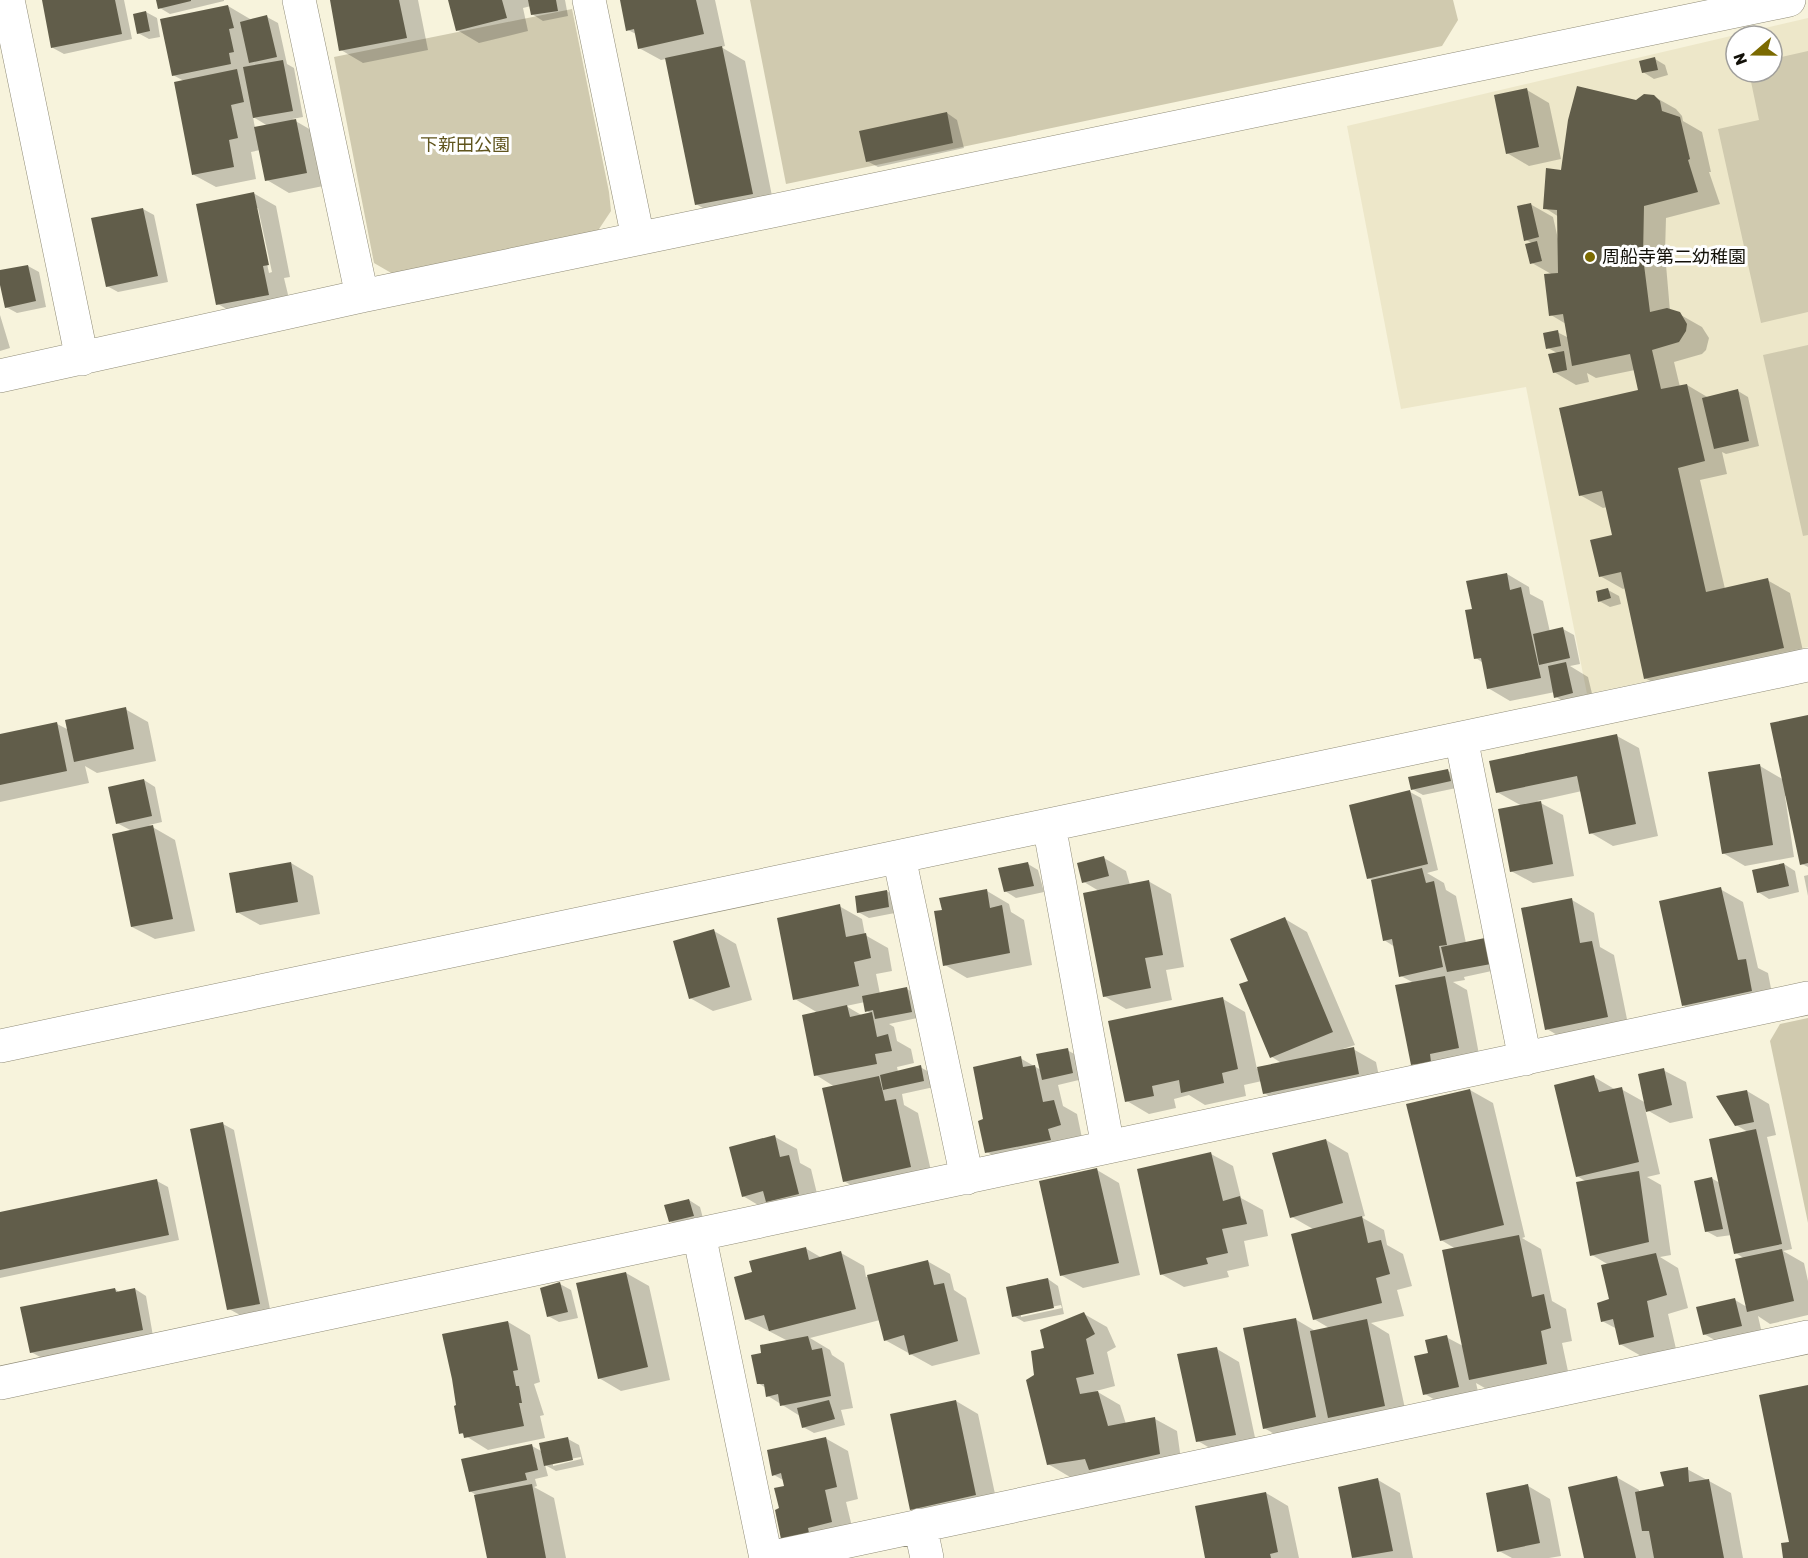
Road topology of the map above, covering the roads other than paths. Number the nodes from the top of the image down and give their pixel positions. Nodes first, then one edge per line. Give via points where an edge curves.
1 (8, 0) edge
2 (299, 0) edge
3 (589, 0) edge
4 (1789, 0) edge
5 (638, 238) junction
6 (362, 296) junction
7 (82, 359) junction
8 (0, 376) edge
9 (1808, 665) edge
10 (1461, 738) junction
11 (1049, 825) junction
12 (899, 857) junction
13 (1808, 998) edge
14 (0, 1046) edge
15 (1525, 1059) junction
16 (1108, 1147) junction
17 (967, 1178) junction
18 (699, 1234) junction
19 (1808, 1336) edge
20 (0, 1383) edge
21 (920, 1525) junction
22 (768, 1558) edge
23 (927, 1558) edge

1 - 7 street
2 - 6 street
3 - 5 street
4 - 5 street
5 - 6 street
6 - 7 street
7 - 8 street
9 - 10 street
10 - 11 street
10 - 15 street
11 - 12 street
11 - 16 street
12 - 14 street
12 - 17 street
13 - 15 street
15 - 16 street
16 - 17 street
17 - 18 street
18 - 20 street
18 - 22 street
19 - 21 street
21 - 22 street
21 - 23 street

